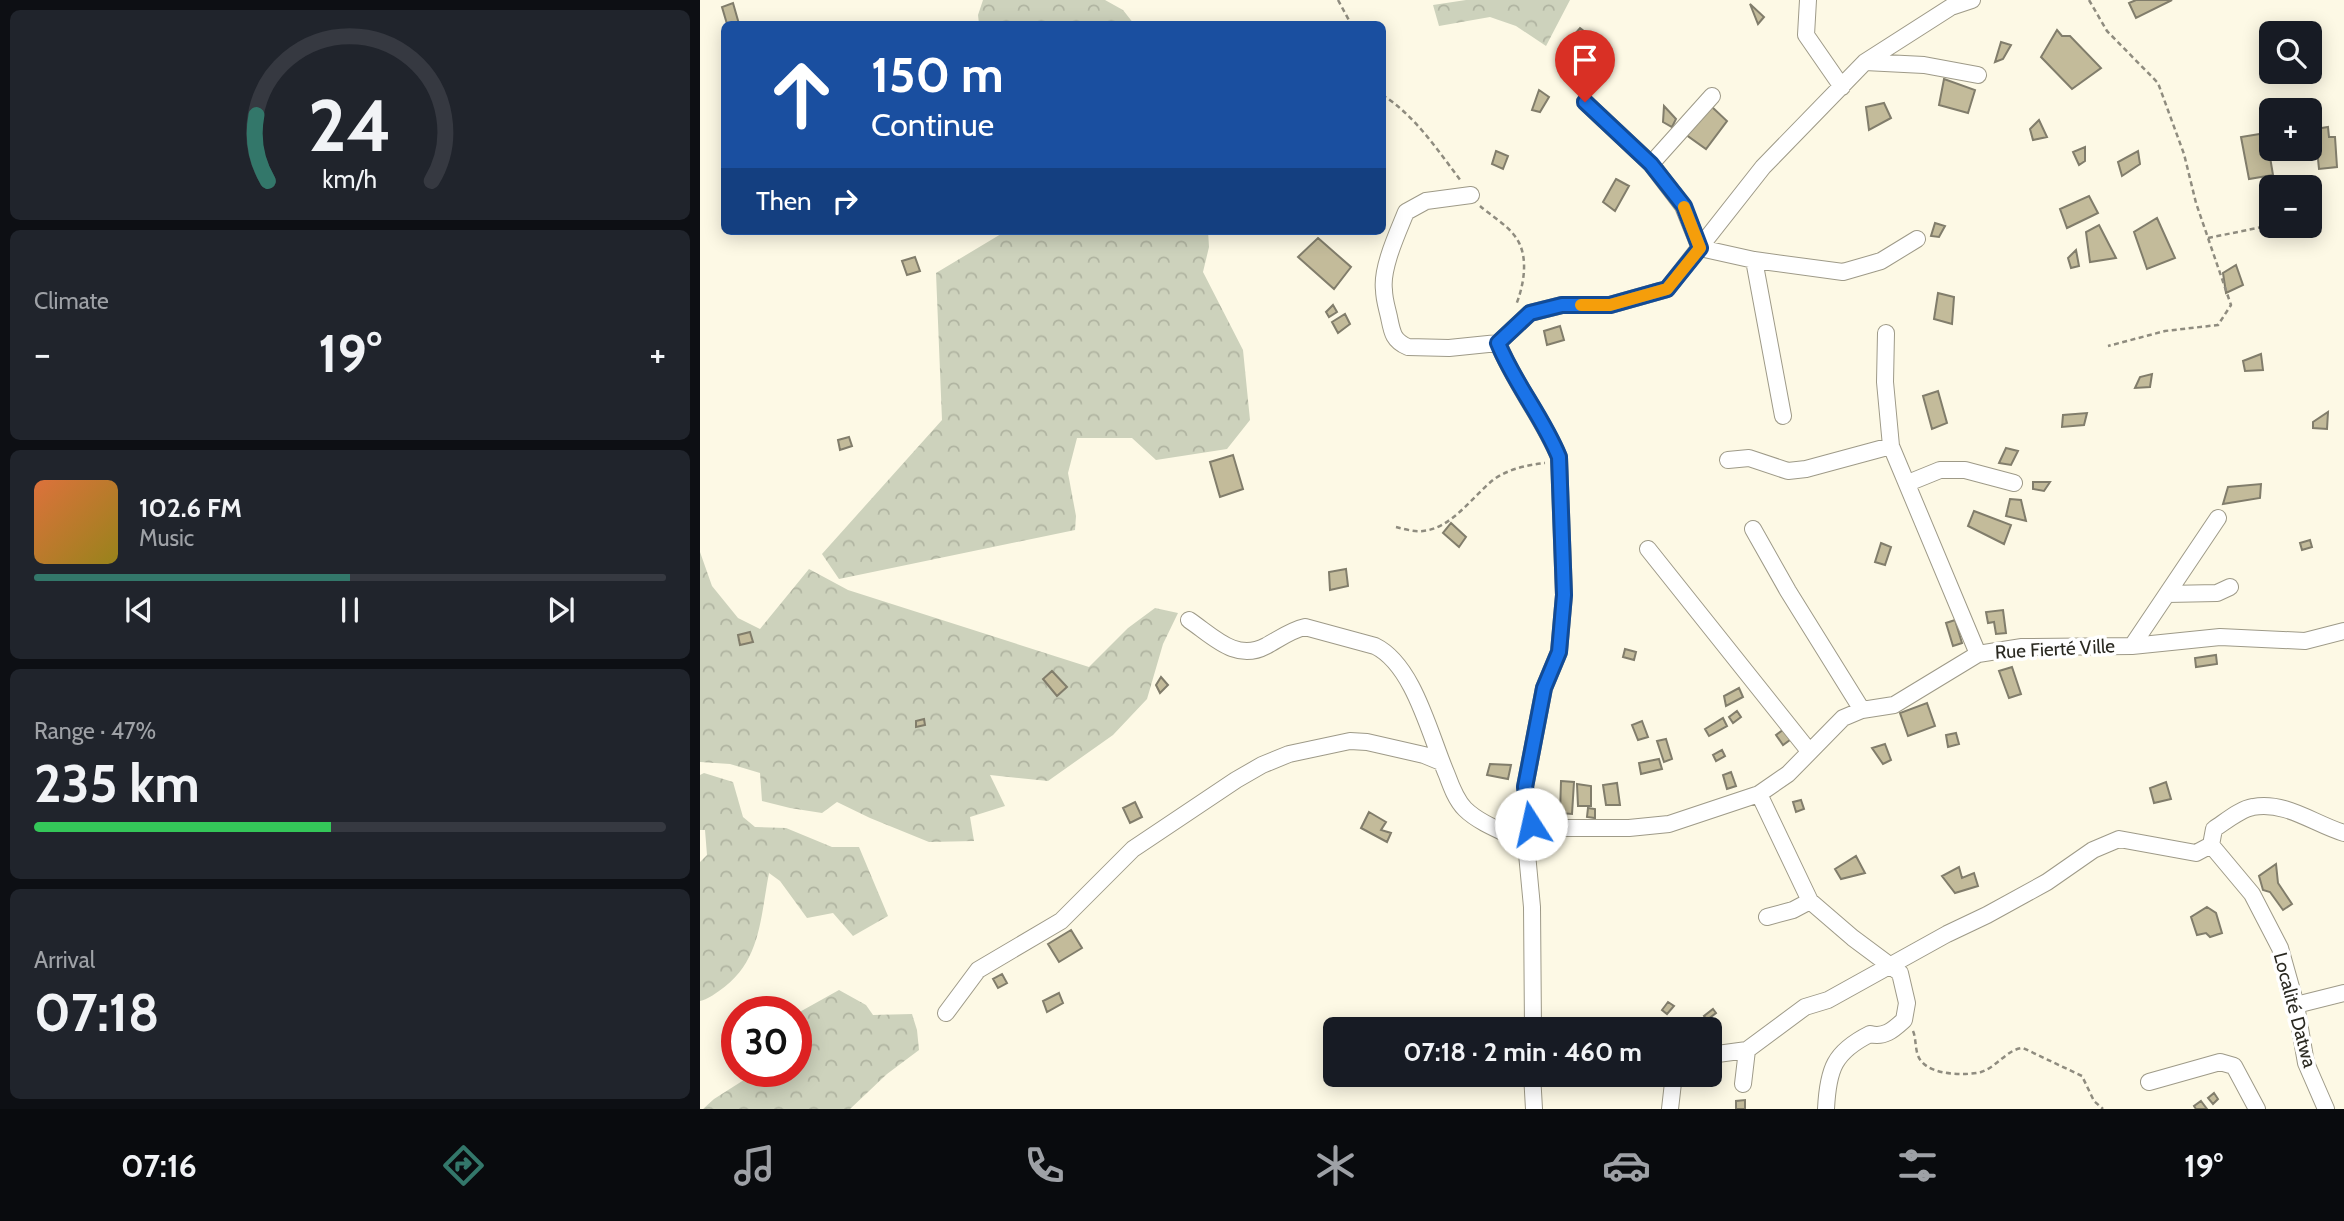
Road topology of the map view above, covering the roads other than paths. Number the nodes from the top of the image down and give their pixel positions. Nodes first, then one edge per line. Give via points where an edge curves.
1 (1808, 0) edge
2 (1972, 0) edge
3 (1865, 62) junction
4 (1979, 75) dead end
5 (1842, 87) junction
6 (1712, 96) dead end
7 (1585, 102) dead end
8 (1651, 164) junction
9 (1471, 195) road end
10 (1917, 239) dead end
11 (1700, 248) junction
12 (1754, 260) junction
13 (1886, 333) dead end
14 (1498, 343) junction
15 (1783, 416) dead end
16 (1891, 446) junction
17 (1728, 460) dead end
18 (1908, 483) junction
19 (2014, 483) dead end
20 (2218, 518) dead end
21 (1753, 529) dead end
22 (1648, 549) dead end
23 (2230, 587) dead end
24 (2166, 594) junction
25 (1189, 620) dead end
26 (2344, 631) edge
27 (2132, 646) junction
28 (1978, 654) junction
29 (1862, 710) junction
30 (1809, 751) junction
31 (1441, 762) junction
32 (1759, 794) junction
33 (1531, 824) junction
34 (2344, 833) edge
35 (1526, 843) junction
36 (2211, 845) junction
37 (1811, 901) junction
38 (1767, 917) dead end
39 (1892, 966) junction
40 (2344, 993) edge
41 (2296, 1004) junction
42 (946, 1013) dead end
43 (1533, 1017) edge
44 (1746, 1051) junction
45 (1722, 1054) edge
46 (2149, 1082) dead end
47 (1744, 1084) dead end
48 (1533, 1087) edge
49 (1673, 1087) edge
50 (1534, 1109) edge
51 (1670, 1109) edge
52 (1826, 1109) edge
53 (2257, 1109) edge
54 (2326, 1109) edge

1 - 5 street via 1806,35
2 - 3 street via 1951,7
3 - 4 street via 1924,65
3 - 5 street
5 - 11 street via 1763,167
6 - 8 street
7 - 8 street
8 - 11 street via 1684,206
9 - 14 street via 1426,201 1406,212 1383,289 1392,334 1403,345 1449,348
10 - 12 street via 1881,261 1843,272
11 - 12 street
11 - 14 street via 1667,289 1610,305 1562,305 1530,313
12 - 15 street
13 - 16 street
14 - 33 street via 1559,457 1564,595 1559,652 1544,688 1525,787
16 - 17 street via 1788,471 1749,458
16 - 18 street
18 - 19 street via 1940,470 1965,470
18 - 28 street
20 - 24 street
21 - 29 street
22 - 30 street
23 - 24 street via 2217,593
24 - 27 street
25 - 31 street via 1245,653 1305,627 1385,651 1415,691
26 - 27 street, Rue Fierté Ville via 2305,641 2220,637
27 - 28 street, Rue Fierté Ville via 2022,647
28 - 29 street, Rue Fierté Ville via 1894,705
29 - 30 street, Rue Fierté Ville via 1843,718
30 - 32 street, Rue Fierté Ville
31 - 35 street via 1463,807
31 - 42 street via 1350,741 1289,754 1262,765 1133,849 1061,921 978,970
32 - 33 street, Rue Fierté Ville via 1669,824 1568,828
32 - 37 street
33 - 35 street
34 - 36 street via 2287,808 2252,807 2214,829
35 - 43 street
36 - 39 street via 2196,853 2119,839
36 - 41 street, Localité Datwa via 2252,894 2280,948
37 - 38 street
37 - 39 street
39 - 44 street via 1805,1007
39 - 52 street via 1900,973 1906,994 1904,1020 1888,1033 1870,1034 1840,1053
40 - 41 street
41 - 54 street, Localité Datwa via 2306,1063
44 - 45 street
44 - 47 street
46 - 53 street via 2220,1062 2234,1066
48 - 50 street
49 - 51 street

